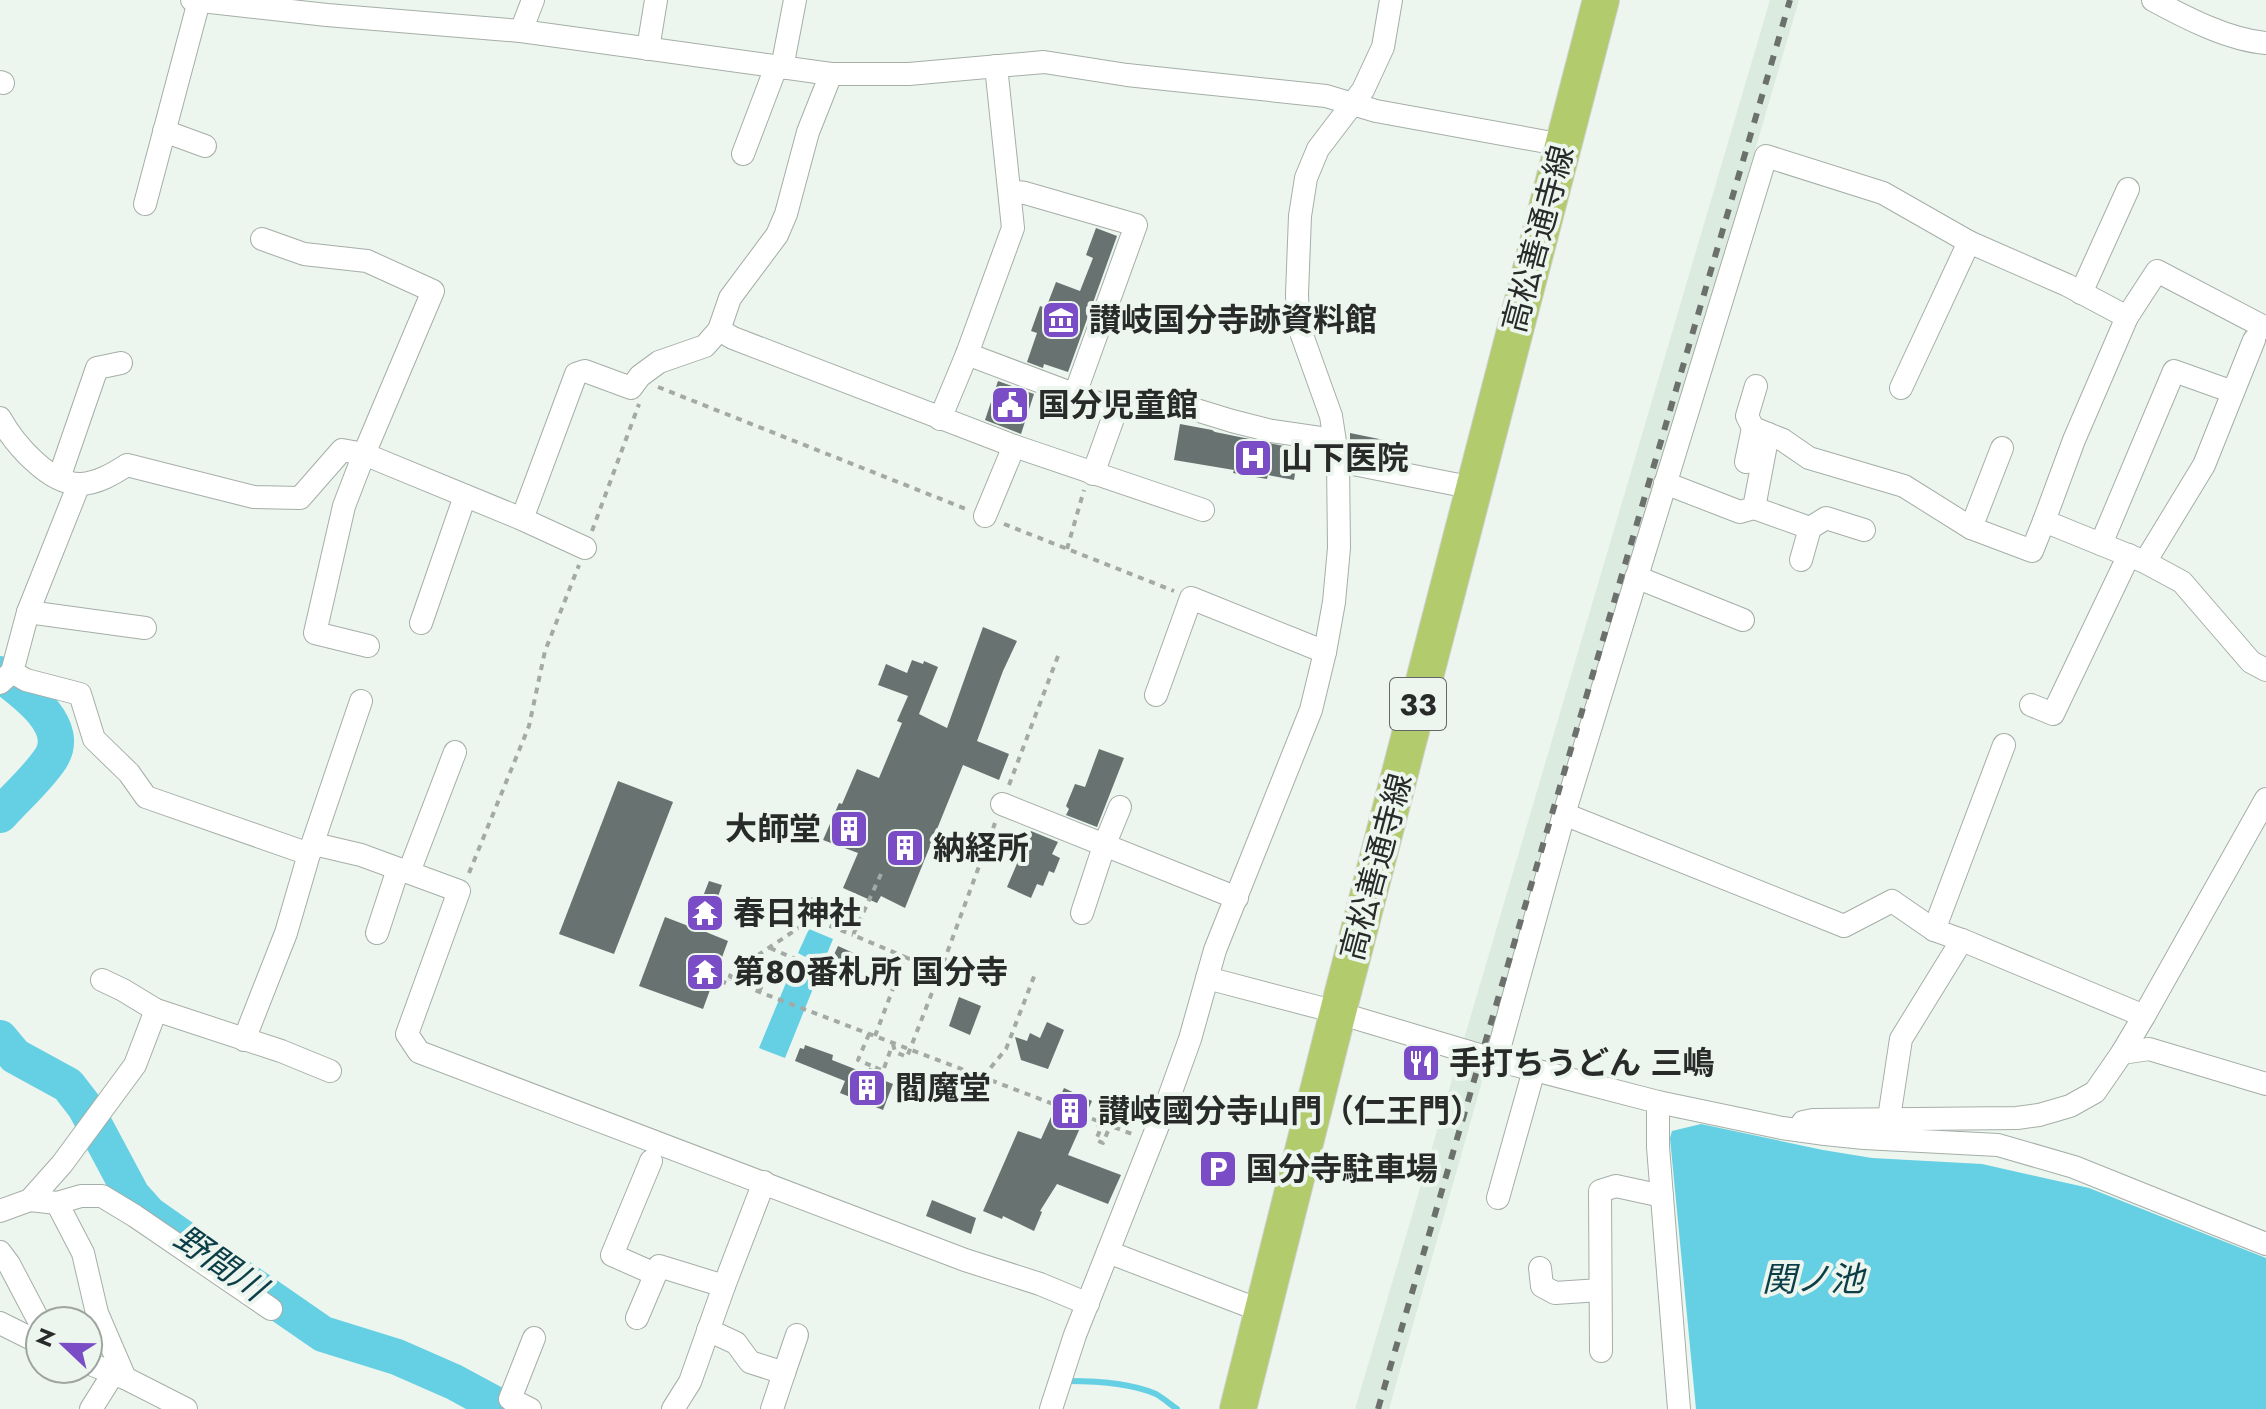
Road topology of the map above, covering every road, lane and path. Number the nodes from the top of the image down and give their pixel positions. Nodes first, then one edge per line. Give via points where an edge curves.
1 (192, 0) edge
2 (533, 0) edge
3 (656, 0) edge
4 (795, 0) edge
5 (1391, 0) edge
6 (1601, 0) edge
7 (2153, 0) edge
8 (199, 1) edge
9 (329, 7) edge
10 (521, 31) junction
11 (2266, 43) edge
12 (648, 49) junction
13 (996, 66) junction
14 (779, 67) junction
15 (831, 74) junction
16 (1353, 103) junction
17 (164, 131) junction
18 (1563, 145) junction
19 (205, 146) dead end
20 (743, 154) dead end
21 (2128, 189) dead end
22 (1010, 191) junction
23 (145, 204) dead end
24 (262, 239) dead end
25 (1969, 242) junction
26 (2081, 293) junction
27 (2127, 317) junction
28 (719, 330) junction
29 (2260, 334) edge
30 (967, 354) junction
31 (121, 363) dead end
32 (635, 382) junction
33 (1756, 386) dead end
34 (1901, 388) dead end
35 (2233, 392) junction
36 (1075, 394) junction
37 (1116, 410) junction
38 (0, 418) edge
39 (940, 419) junction
40 (1761, 431) junction
41 (1014, 446) junction
42 (2002, 448) dead end
43 (1336, 450) junction
44 (364, 454) junction
45 (1746, 462) dead end
46 (1093, 474) junction
47 (69, 481) junction
48 (1665, 483) junction
49 (1474, 488) junction
50 (465, 496) junction
51 (1754, 508) junction
52 (1203, 510) dead end
53 (985, 516) junction
54 (522, 519) junction
55 (2044, 521) junction
56 (1810, 528) junction
57 (1971, 528) junction
58 (1864, 530) dead end
59 (2101, 544) junction
60 (585, 548) junction
61 (1067, 549) junction
62 (2137, 559) junction
63 (1801, 560) dead end
64 (1636, 577) junction
65 (1191, 598) junction
66 (28, 612) junction
67 (1743, 620) dead end
68 (421, 623) dead end
69 (145, 628) dead end
70 (368, 646) dead end
71 (1325, 652) junction
72 (1058, 656) dead end
73 (2266, 670) edge
74 (7, 677) edge
75 (1156, 695) dead end
76 (361, 701) dead end
77 (2031, 705) dead end
78 (2004, 745) dead end
79 (455, 752) dead end
80 (2266, 799) edge
81 (1002, 804) junction
82 (1120, 807) dead end
83 (1564, 814) junction
84 (1104, 846) junction
85 (311, 849) junction
86 (404, 870) junction
87 (881, 874) dead end
88 (459, 891) junction
89 (813, 898) dead end
90 (1237, 898) junction
91 (835, 903) dead end
92 (848, 910) dead end
93 (1082, 913) dead end
94 (821, 922) junction
95 (801, 926) junction
96 (836, 927) junction
97 (1934, 930) junction
98 (377, 933) dead end
99 (853, 935) junction
100 (1962, 940) junction
101 (770, 948) junction
102 (905, 957) junction
103 (798, 960) dead end
104 (940, 972) junction
105 (1035, 974) dead end
106 (718, 976) dead end
107 (1207, 978) junction
108 (102, 980) dead end
109 (764, 981) dead end
110 (737, 983) junction
111 (759, 992) junction
112 (156, 1010) junction
113 (1337, 1013) junction
114 (2144, 1016) junction
115 (872, 1035) junction
116 (244, 1040) junction
117 (893, 1044) junction
118 (910, 1050) junction
119 (2122, 1053) junction
120 (1496, 1060) junction
121 (872, 1066) junction
122 (1534, 1070) junction
123 (330, 1071) dead end
124 (869, 1074) dead end
125 (983, 1077) junction
126 (2266, 1084) edge
127 (1658, 1102) junction
128 (1889, 1118) junction
129 (1100, 1122) junction
130 (1782, 1128) junction
131 (651, 1161) dead end
132 (764, 1182) junction
133 (1662, 1196) junction
134 (1498, 1198) dead end
135 (30, 1200) junction
136 (57, 1203) junction
137 (0, 1211) edge
138 (2266, 1244) edge
139 (0, 1252) edge
140 (1108, 1252) junction
141 (1540, 1268) dead end
142 (655, 1274) junction
143 (724, 1286) junction
144 (1600, 1290) junction
145 (1088, 1304) junction
146 (31, 1305) edge
147 (271, 1309) dead end
148 (1262, 1311) junction
149 (637, 1318) dead end
150 (0, 1323) edge
151 (708, 1330) junction
152 (24, 1335) edge
153 (797, 1335) dead end
154 (534, 1338) dead end
155 (1601, 1351) dead end
156 (104, 1370) edge
157 (784, 1373) junction
158 (119, 1376) junction
159 (91, 1409) edge
160 (186, 1409) edge
161 (530, 1409) edge
162 (673, 1409) edge
163 (772, 1409) edge
164 (1051, 1409) edge
165 (1238, 1409) edge
166 (1679, 1409) edge

1 - 8 street
2 - 10 street
3 - 12 street
4 - 14 street
5 - 16 street via 1383,47
6 - 18 main road, 高松善通寺線 / 33
7 - 11 street via 2240,39
8 - 9 street
8 - 17 street
9 - 10 street
10 - 12 street
12 - 14 street
13 - 15 street
13 - 16 street via 1044,62
13 - 22 street
14 - 15 street
14 - 20 street
15 - 28 street via 777,235 730,298
16 - 18 street
16 - 43 street via 1318,149 1306,178 1300,216 1298,324 1331,416
17 - 19 street
17 - 23 street
18 - 49 main road, 高松善通寺線 / 33
21 - 26 street
22 - 30 street via 1013,228
22 - 36 street via 1136,225
24 - 44 street via 304,254 367,261 433,291
25 - 26 street
25 - 34 street
25 - 48 street via 1883,193 1766,156
26 - 27 street
27 - 29 street via 2157,271
27 - 55 street
28 - 32 street via 705,346 659,362
28 - 39 street
29 - 35 street
30 - 36 street
30 - 39 street
31 - 47 street via 97,368
32 - 53 path
32 - 54 street via 585,371 576,374
32 - 60 path via 642,397
33 - 40 street via 1747,416
35 - 59 street via 2174,371
35 - 62 street via 2204,465
36 - 37 street
37 - 43 street via 1180,405
37 - 46 street
38 - 47 street via 33,461
39 - 41 street
40 - 45 street
40 - 51 street
40 - 57 street via 1809,458 1904,486
41 - 46 street
41 - 53 street
42 - 57 street
43 - 49 street
43 - 71 street via 1339,548
44 - 47 street via 342,450 300,498 254,497 127,465 106,478
44 - 50 street
44 - 70 street via 344,506 315,633
46 - 52 street
46 - 61 path
47 - 66 street
48 - 51 street via 1740,512
48 - 64 street
49 - 113 main road, 高松善通寺線 / 33
50 - 54 street
50 - 68 street
51 - 56 street
53 - 61 path
54 - 60 street
55 - 57 street via 2032,551
55 - 59 street
56 - 58 street via 1826,518
56 - 63 street
59 - 62 street
60 - 88 path via 545,651 529,726
61 - 65 path
62 - 73 street via 2182,582 2251,662
62 - 77 street via 2053,714
64 - 67 street
64 - 83 street
65 - 71 street
65 - 75 street
66 - 69 street
66 - 74 street
71 - 90 street via 1311,710
72 - 81 path
74 - 85 street via 80,694 94,739 146,797
76 - 85 street
78 - 97 street
79 - 86 street
80 - 114 street
81 - 84 street
81 - 104 path
82 - 84 street
83 - 97 street via 1844,926 1892,901
83 - 120 street
84 - 90 street
84 - 93 street
85 - 86 street via 361,855
85 - 116 street via 286,933
86 - 88 street
86 - 98 street
87 - 99 path
88 - 132 street via 407,1034 419,1052
89 - 95 path
90 - 107 street
91 - 94 path
92 - 96 path
94 - 95 path via 812,919
94 - 96 path
95 - 101 path
96 - 99 path
97 - 100 street
99 - 102 path
100 - 114 street
100 - 128 street via 1901,1039
101 - 103 path
101 - 110 path via 746,963
102 - 104 path
102 - 115 path
104 - 118 path
105 - 125 path via 1006,1049
106 - 110 path via 722,972
107 - 113 street
107 - 140 street via 1168,1100
108 - 112 street
109 - 111 path
110 - 111 path
111 - 115 path
112 - 116 street
112 - 135 street via 135,1065
113 - 120 street
113 - 148 main road, 高松善通寺線 / 33
114 - 119 street
115 - 117 path
115 - 121 path via 858,1060
116 - 123 street
117 - 118 path
117 - 121 path via 883,1071
118 - 125 path
119 - 126 street via 2149,1049
119 - 128 street via 2095,1092 2039,1115
120 - 122 street
121 - 124 path
122 - 127 street
122 - 134 street
125 - 129 path
127 - 130 street
127 - 133 street
128 - 130 street via 1813,1120
129 - 129 path via 1109,1126 1103,1143 1096,1140
130 - 138 street via 1998,1145 2074,1167
131 - 142 street via 612,1255
132 - 143 street
132 - 145 street
133 - 144 street via 1616,1186 1600,1191
133 - 166 street
135 - 136 street
135 - 137 street
136 - 147 street via 102,1196
136 - 158 street via 83,1253
139 - 146 street
140 - 145 street
140 - 148 street
141 - 144 street via 1542,1286 1555,1293
142 - 143 street via 659,1266
142 - 149 street
143 - 151 street
144 - 155 street
145 - 164 street
148 - 165 main road, 高松善通寺線 / 33
150 - 152 street
151 - 157 street via 736,1343 750,1362
151 - 162 street via 690,1382
153 - 157 street
154 - 161 street via 510,1399
156 - 158 street
157 - 163 street
158 - 159 street
158 - 160 street

